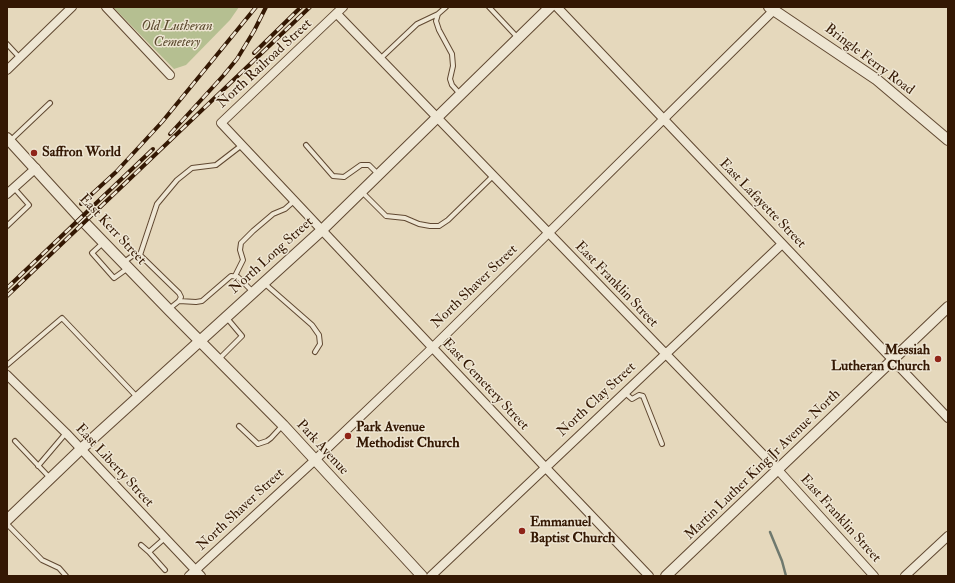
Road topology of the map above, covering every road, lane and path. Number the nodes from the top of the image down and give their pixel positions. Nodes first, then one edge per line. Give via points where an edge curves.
1 (72, 7) edge
2 (106, 7) edge
3 (343, 7) edge
4 (446, 7) edge
5 (489, 7) edge
6 (550, 7) edge
7 (557, 7) edge
8 (772, 8) edge
9 (336, 14) junction
10 (438, 14) junction
11 (518, 38) junction
12 (7, 44) edge
13 (20, 58) junction
14 (380, 59) junction
15 (7, 70) edge
16 (170, 75) dead end
17 (460, 94) junction
18 (50, 103) dead end
19 (436, 118) junction
20 (663, 119) junction
21 (221, 122) joint
22 (9, 139) edge
23 (948, 140) edge
24 (242, 145) junction
25 (306, 145) dead end
26 (36, 168) junction
27 (379, 174) junction
28 (493, 176) junction
29 (14, 188) junction
30 (361, 191) junction
31 (7, 194) edge
32 (294, 201) junction
33 (7, 226) edge
34 (322, 230) junction
35 (548, 233) junction
36 (104, 242) junction
37 (782, 244) junction
38 (140, 255) junction
39 (126, 265) junction
40 (235, 276) junction
41 (263, 282) junction
42 (253, 292) junction
43 (179, 301) junction
44 (948, 307) edge
45 (169, 310) junction
46 (226, 317) junction
47 (199, 341) junction
48 (432, 347) junction
49 (315, 352) dead end
50 (665, 354) junction
51 (892, 360) junction
52 (218, 361) junction
53 (7, 365) edge
54 (7, 375) edge
55 (624, 392) junction
56 (137, 398) junction
57 (948, 418) edge
58 (283, 425) junction
59 (239, 426) dead end
60 (66, 433) junction
61 (15, 442) dead end
62 (662, 444) dead end
63 (80, 450) junction
64 (315, 460) junction
65 (38, 466) junction
66 (545, 467) junction
67 (778, 470) junction
68 (50, 479) junction
69 (7, 520) edge
70 (7, 524) edge
71 (948, 536) edge
72 (165, 538) junction
73 (141, 545) dead end
74 (149, 552) junction
75 (165, 570) dead end
76 (198, 573) edge
77 (66, 576) edge
78 (189, 576) edge
79 (422, 576) edge
80 (431, 576) edge
81 (650, 576) edge
82 (666, 576) edge
83 (874, 576) edge
84 (904, 576) edge

1 - 13 street
2 - 16 street
3 - 9 street, North Railroad Street
4 - 10 lane
5 - 11 lane
6 - 11 street, North Long Street
7 - 20 street, East Lafayette Street
8 - 20 street, North Shaver Street
8 - 23 street, Bringle Ferry Road via 876,79
9 - 14 street, East Franklin Street
9 - 21 street, North Railroad Street
10 - 14 lane via 417,24
10 - 17 lane via 436,21 439,30 452,54 450,79
11 - 17 street, North Long Street
12 - 13 lane
13 - 15 street
14 - 19 street, East Franklin Street
17 - 19 street, North Long Street
18 - 22 lane
19 - 27 street, North Long Street
19 - 28 street, East Franklin Street
20 - 35 street, North Shaver Street
20 - 37 street, East Lafayette Street
21 - 24 street, East Cemetery Street
22 - 26 street, East Kerr Street
24 - 32 street, East Cemetery Street
24 - 38 lane via 216,165 192,168 177,180 157,204
25 - 27 lane via 333,176 344,177 361,165 369,165
26 - 29 street
26 - 36 street, East Kerr Street
27 - 30 street, North Long Street
28 - 30 lane via 439,226 386,216
28 - 35 street, East Franklin Street
29 - 31 street
29 - 33 lane via 29,205
30 - 34 street, North Long Street
32 - 34 street, East Cemetery Street
32 - 40 lane via 285,209 273,214 241,243 243,260
34 - 41 street, North Long Street
34 - 48 street, East Cemetery Street
35 - 48 street, North Shaver Street
35 - 50 street, East Franklin Street
36 - 39 street, East Kerr Street
36 - 39 lane via 92,253 114,278
37 - 50 street, North Clay Street
37 - 51 street, East Lafayette Street
38 - 39 lane via 131,256
38 - 43 lane via 179,293
39 - 45 street, East Kerr Street
40 - 42 lane
40 - 43 lane via 231,276 202,301
41 - 42 street, North Long Street
41 - 49 lane via 312,325 319,335 320,344
42 - 46 street, North Long Street
43 - 45 lane
44 - 51 street, Martin Luther King Jr Avenue North
45 - 47 street, East Kerr Street
46 - 47 street, North Long Street
46 - 52 lane via 242,336
47 - 52 street, Park Avenue
47 - 56 street, North Long Street
48 - 64 street, North Shaver Street
48 - 66 street, East Cemetery Street
50 - 55 street, North Clay Street
50 - 67 street, East Franklin Street
51 - 57 street, East Lafayette Street
51 - 67 street, Martin Luther King Jr Avenue North
52 - 58 street, Park Avenue
53 - 56 lane via 62,318
54 - 60 street, East Liberty Street
55 - 62 lane via 632,399 639,395 643,396
55 - 66 street, North Clay Street
56 - 63 street, North Long Street
58 - 59 lane via 271,438 258,444
58 - 64 street, Park Avenue
60 - 63 street, East Liberty Street
60 - 65 lane
61 - 65 lane
63 - 68 street, North Long Street
63 - 72 street, East Liberty Street
64 - 76 street, North Shaver Street
64 - 79 street, Park Avenue
65 - 68 lane
66 - 80 street, North Clay Street
66 - 81 street, East Cemetery Street
67 - 82 street, Martin Luther King Jr Avenue North
67 - 83 street, East Franklin Street
68 - 69 street, North Long Street
70 - 77 lane via 42,560 58,568
71 - 84 street
72 - 74 lane
72 - 76 street, East Liberty Street
73 - 74 lane
74 - 75 lane
76 - 78 street, North Shaver Street

